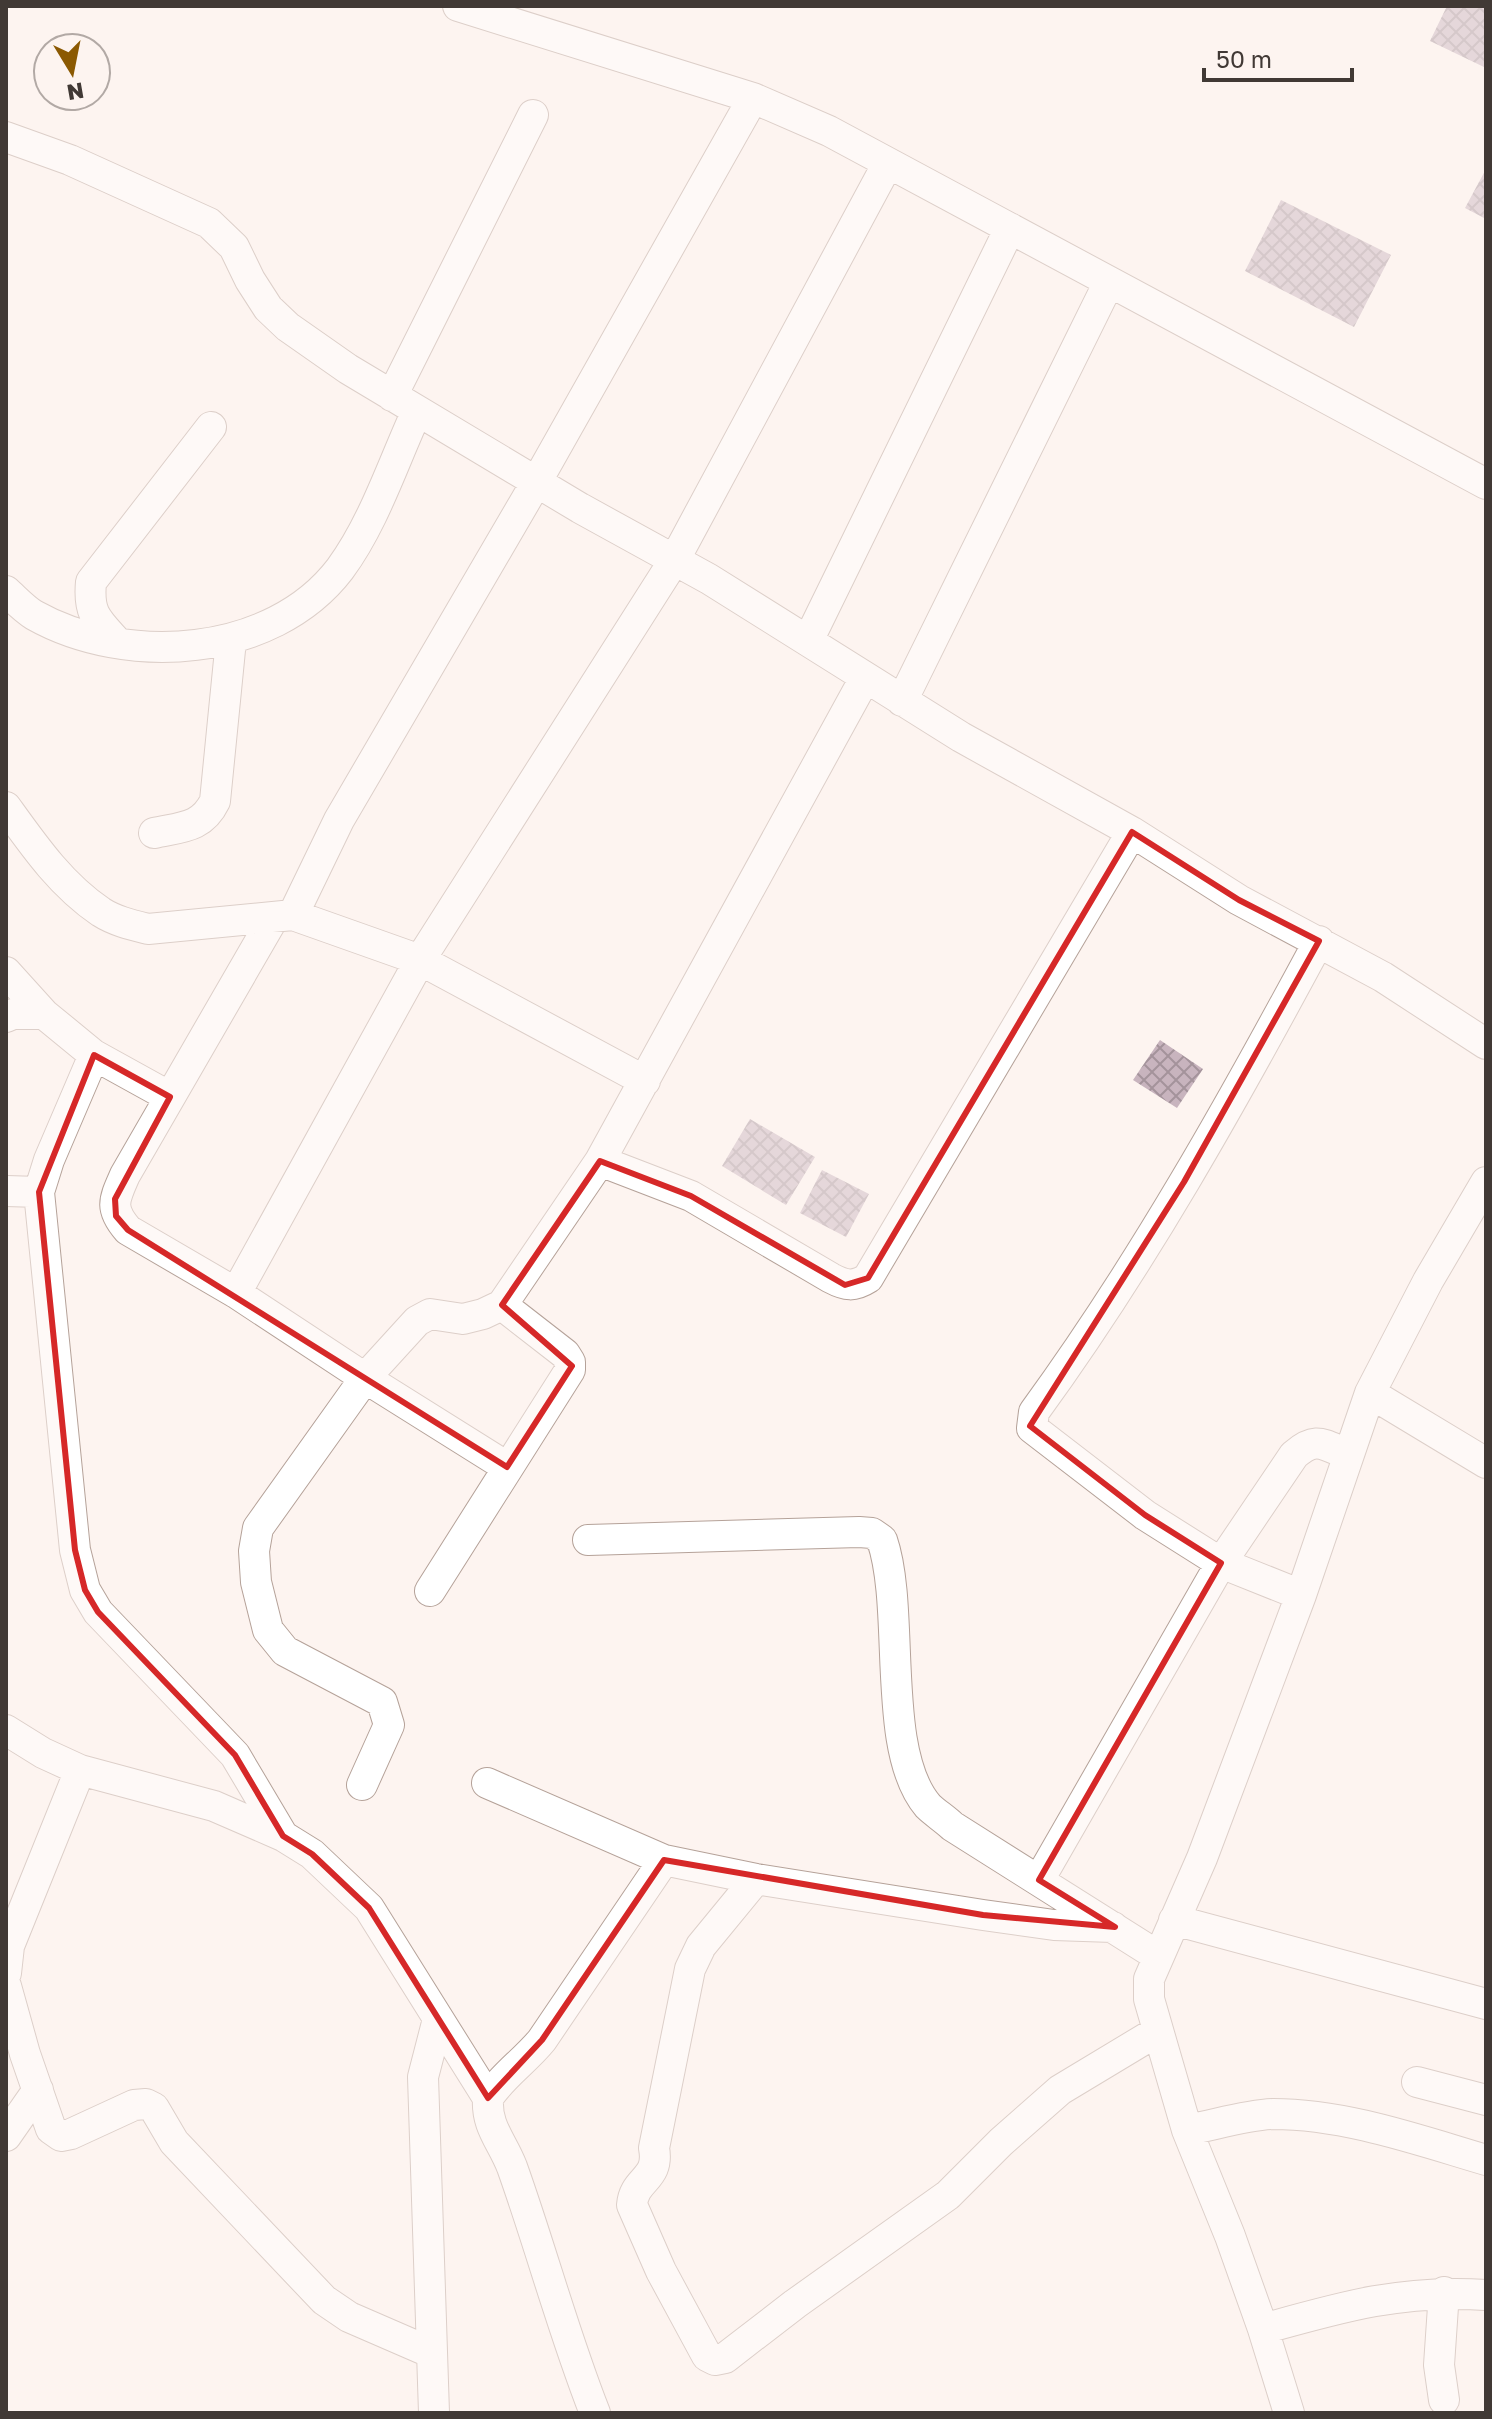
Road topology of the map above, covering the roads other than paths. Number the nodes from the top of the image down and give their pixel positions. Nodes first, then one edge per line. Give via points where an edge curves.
1 (458, 6) edge
2 (753, 98) junction
3 (533, 115) dead end
4 (6, 137) edge
5 (888, 163) junction
6 (1010, 228) junction
7 (1109, 282) junction
8 (404, 403) junction
9 (211, 427) dead end
10 (537, 481) junction
11 (1486, 484) edge
12 (675, 559) junction
13 (6, 591) edge
14 (231, 640) junction
15 (808, 641) junction
16 (117, 642) junction
17 (865, 678) junction
18 (902, 701) junction
19 (6, 807) edge
20 (1132, 832) junction
21 (154, 833) dead end
22 (284, 916) junction
23 (1319, 941) junction
24 (420, 960) junction
25 (6, 972) edge
26 (44, 1014) junction
27 (6, 1017) edge
28 (1486, 1044) edge
29 (94, 1055) junction
30 (645, 1081) junction
31 (170, 1097) junction
32 (600, 1161) junction
33 (1486, 1182) edge
34 (6, 1191) edge
35 (39, 1192) junction
36 (236, 1293) junction
37 (502, 1305) junction
38 (365, 1378) junction
39 (1370, 1393) junction
40 (1347, 1454) junction
41 (1486, 1463) edge
42 (507, 1467) junction
43 (588, 1540) dead end
44 (1221, 1563) junction
45 (430, 1591) dead end
46 (1301, 1595) junction
47 (6, 1730) edge
48 (80, 1770) junction
49 (487, 1783) dead end
50 (362, 1785) dead end
51 (283, 1836) junction
52 (664, 1860) junction
53 (756, 1879) junction
54 (1039, 1880) junction
55 (1174, 1920) junction
56 (1115, 1927) junction
57 (7, 1955) edge
58 (1158, 1956) junction
59 (6, 1986) edge
60 (1486, 2004) edge
61 (438, 2019) junction
62 (1158, 2031) junction
63 (1417, 2082) dead end
64 (38, 2090) junction
65 (488, 2098) junction
66 (1486, 2100) edge
67 (1187, 2130) junction
68 (6, 2136) edge
69 (1486, 2160) edge
70 (1444, 2292) junction
71 (1486, 2295) edge
72 (1263, 2329) junction
73 (432, 2353) junction
74 (1444, 2400) dead end
75 (434, 2413) edge
76 (595, 2413) edge
77 (1289, 2413) edge

1 - 2 street
2 - 5 street
2 - 10 street
3 - 8 street
4 - 8 street via 83,165 209,223 234,247 278,318
5 - 6 street
5 - 12 street
6 - 7 street
6 - 15 street
7 - 11 street
7 - 18 street
8 - 10 street
8 - 14 street via 360,538 339,570 312,599
9 - 16 street via 91,582 92,614
10 - 12 street
10 - 22 street
12 - 15 street
12 - 24 street
13 - 16 street via 31,613 72,633
14 - 16 street via 175,649
14 - 21 street via 215,801 208,817 195,824
15 - 17 street
17 - 18 street
17 - 30 street
18 - 20 street
19 - 22 street via 46,863 102,912 126,923 148,929
20 - 23 street via 1239,900
20 - 32 street via 868,1278 845,1285 691,1196
22 - 24 street
22 - 31 street
23 - 28 street
23 - 44 street via 1184,1182 1032,1420 1032,1428 1145,1515
24 - 30 street
24 - 36 street
25 - 26 street
26 - 27 street
26 - 29 street
29 - 31 street
29 - 35 street
30 - 32 street
31 - 36 street via 125,1175 115,1199 116,1216 128,1230
32 - 37 street
33 - 39 street
34 - 35 street
35 - 51 street via 75,1550 85,1590 98,1612 235,1755
36 - 38 street
37 - 38 street via 463,1319 430,1314 417,1321
37 - 42 street via 570,1362 570,1370
38 - 42 street
38 - 50 street via 258,1528 254,1551 268,1630 285,1651 382,1702 388,1714 389,1725
39 - 40 street
39 - 41 street
40 - 44 street via 1319,1442 1294,1455
40 - 46 street
42 - 45 street
43 - 54 street via 859,1532 882,1540 903,1743 914,1780 928,1805 952,1826
44 - 46 street
44 - 54 street
46 - 55 street
47 - 48 street
48 - 51 street via 214,1806
48 - 57 street
49 - 52 street
51 - 61 street via 312,1854 369,1908
52 - 53 street
52 - 65 street via 542,2040
53 - 56 street via 1054,1925
53 - 62 street via 701,1946 690,1969 653,2173 633,2196 632,2205 661,2271 707,2356 715,2360 725,2358 948,2195 1060,2090
54 - 56 street
55 - 58 street
55 - 60 street
56 - 58 street
58 - 62 street via 1149,1979 1149,1999
59 - 64 street
61 - 65 street
61 - 73 street via 423,2077
62 - 67 street
63 - 66 street
64 - 68 street
64 - 73 street via 51,2129 61,2136 134,2105 154,2108 174,2142 324,2300 349,2317
65 - 76 street via 487,2116 511,2164
67 - 69 street via 1270,2114 1317,2117
67 - 72 street
70 - 71 street
70 - 72 street via 1365,2302
70 - 74 street via 1439,2365
72 - 77 street
73 - 75 street

